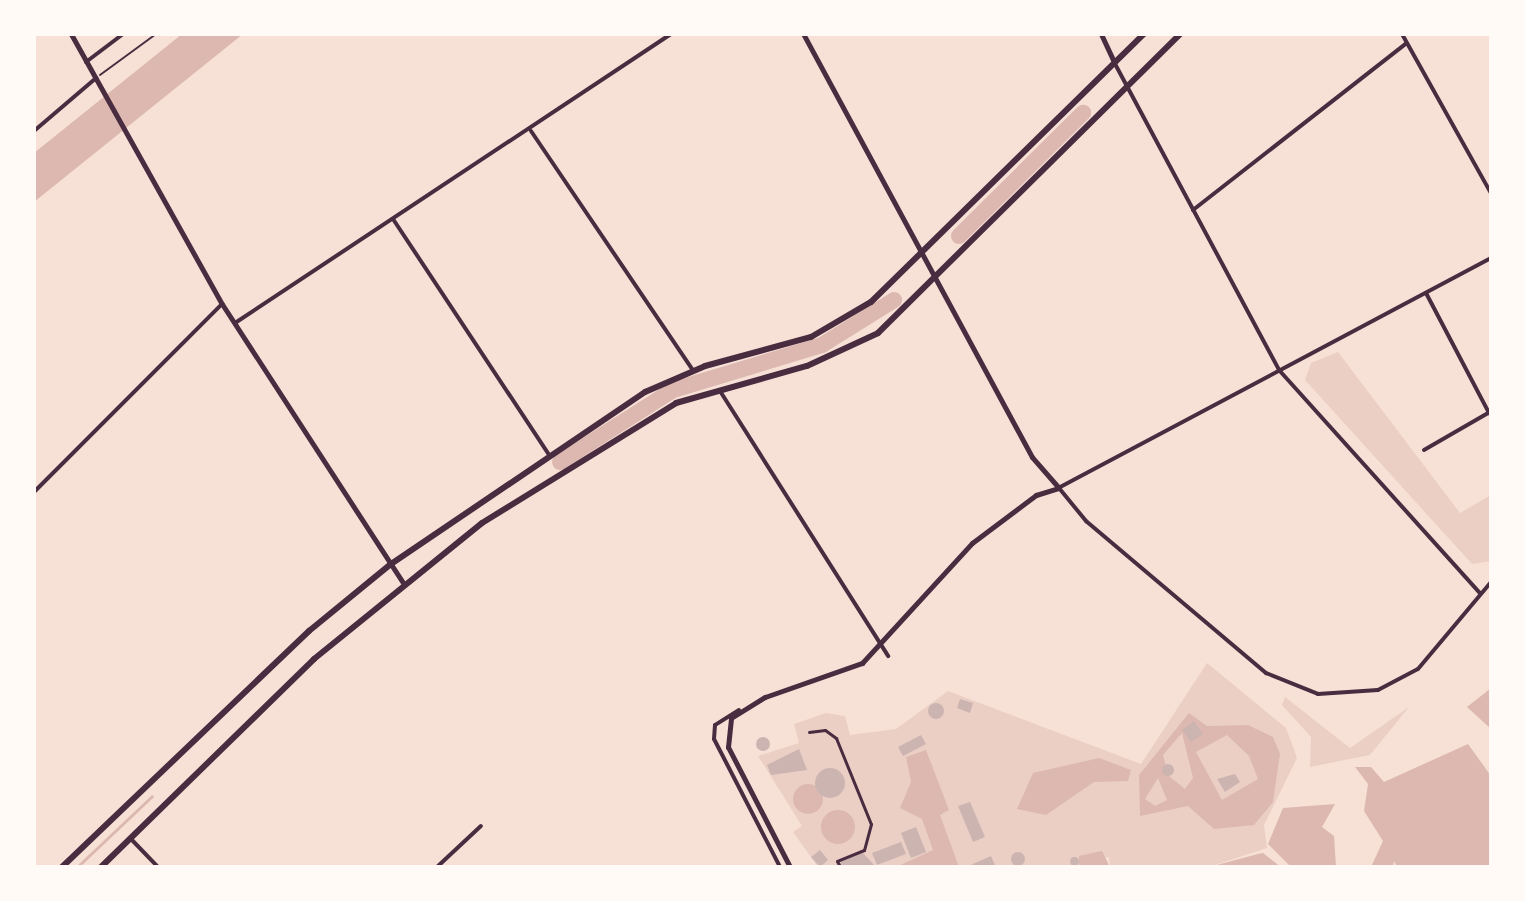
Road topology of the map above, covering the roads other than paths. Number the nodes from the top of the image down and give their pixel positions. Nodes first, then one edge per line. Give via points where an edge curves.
1 (71, 34) edge
2 (123, 34) edge
3 (671, 34) edge
4 (803, 34) edge
5 (1101, 34) edge
6 (1144, 34) edge
7 (1180, 34) edge
8 (1402, 34) edge
9 (1407, 43) junction
10 (86, 62) junction
11 (1114, 62) junction
12 (96, 78) junction
13 (1128, 87) junction
14 (34, 131) edge
15 (531, 131) junction
16 (1491, 193) edge
17 (1193, 210) junction
18 (393, 219) junction
19 (921, 257) junction
20 (1491, 258) edge
21 (935, 282) junction
22 (1426, 293) junction
23 (222, 304) junction
24 (235, 323) junction
25 (693, 370) junction
26 (1279, 370) junction
27 (719, 389) junction
28 (1490, 412) edge
29 (1424, 450) dead end
30 (550, 456) junction
31 (1059, 488) junction
32 (34, 492) edge
33 (391, 564) junction
34 (1491, 582) edge
35 (404, 584) junction
36 (1480, 593) junction
37 (881, 648) junction
38 (888, 656) dead end
39 (739, 710) junction
40 (809, 732) dead end
41 (481, 826) dead end
42 (131, 839) junction
43 (62, 867) edge
44 (101, 867) edge
45 (158, 867) edge
46 (437, 867) edge
47 (780, 867) edge
48 (790, 867) edge
49 (840, 867) edge

1 - 10 street
2 - 10 street
3 - 15 street
4 - 19 street
5 - 11 street
6 - 11 main road
7 - 13 main road
8 - 9 street
9 - 16 street
9 - 17 street
10 - 12 street
11 - 13 street
11 - 19 main road
12 - 14 street
12 - 23 street
13 - 17 street
13 - 21 main road
15 - 18 street
15 - 25 street
17 - 26 street
18 - 24 street
18 - 30 street
19 - 21 street
19 - 25 main road via 836,325
20 - 22 street
21 - 27 main road via 847,351
21 - 31 street via 1032,457
22 - 26 street
22 - 28 street
23 - 24 street
23 - 32 street
24 - 33 street
25 - 30 main road via 645,392
26 - 31 street
26 - 36 street
27 - 35 main road via 676,403 573,472 538,485
27 - 37 street
28 - 29 street
30 - 33 main road
31 - 36 street via 1086,521 1266,673 1301,690 1358,694 1400,680 1434,653
31 - 37 street via 1036,495 972,543
33 - 35 street
33 - 43 main road via 309,631
34 - 36 street
35 - 42 main road via 314,659
37 - 38 street
37 - 39 street via 841,672
39 - 47 street via 715,725 714,739
39 - 48 street via 727,727 728,747
40 - 49 street via 825,730 836,738 871,824 864,850 837,861
41 - 46 street
42 - 44 main road
42 - 45 street

